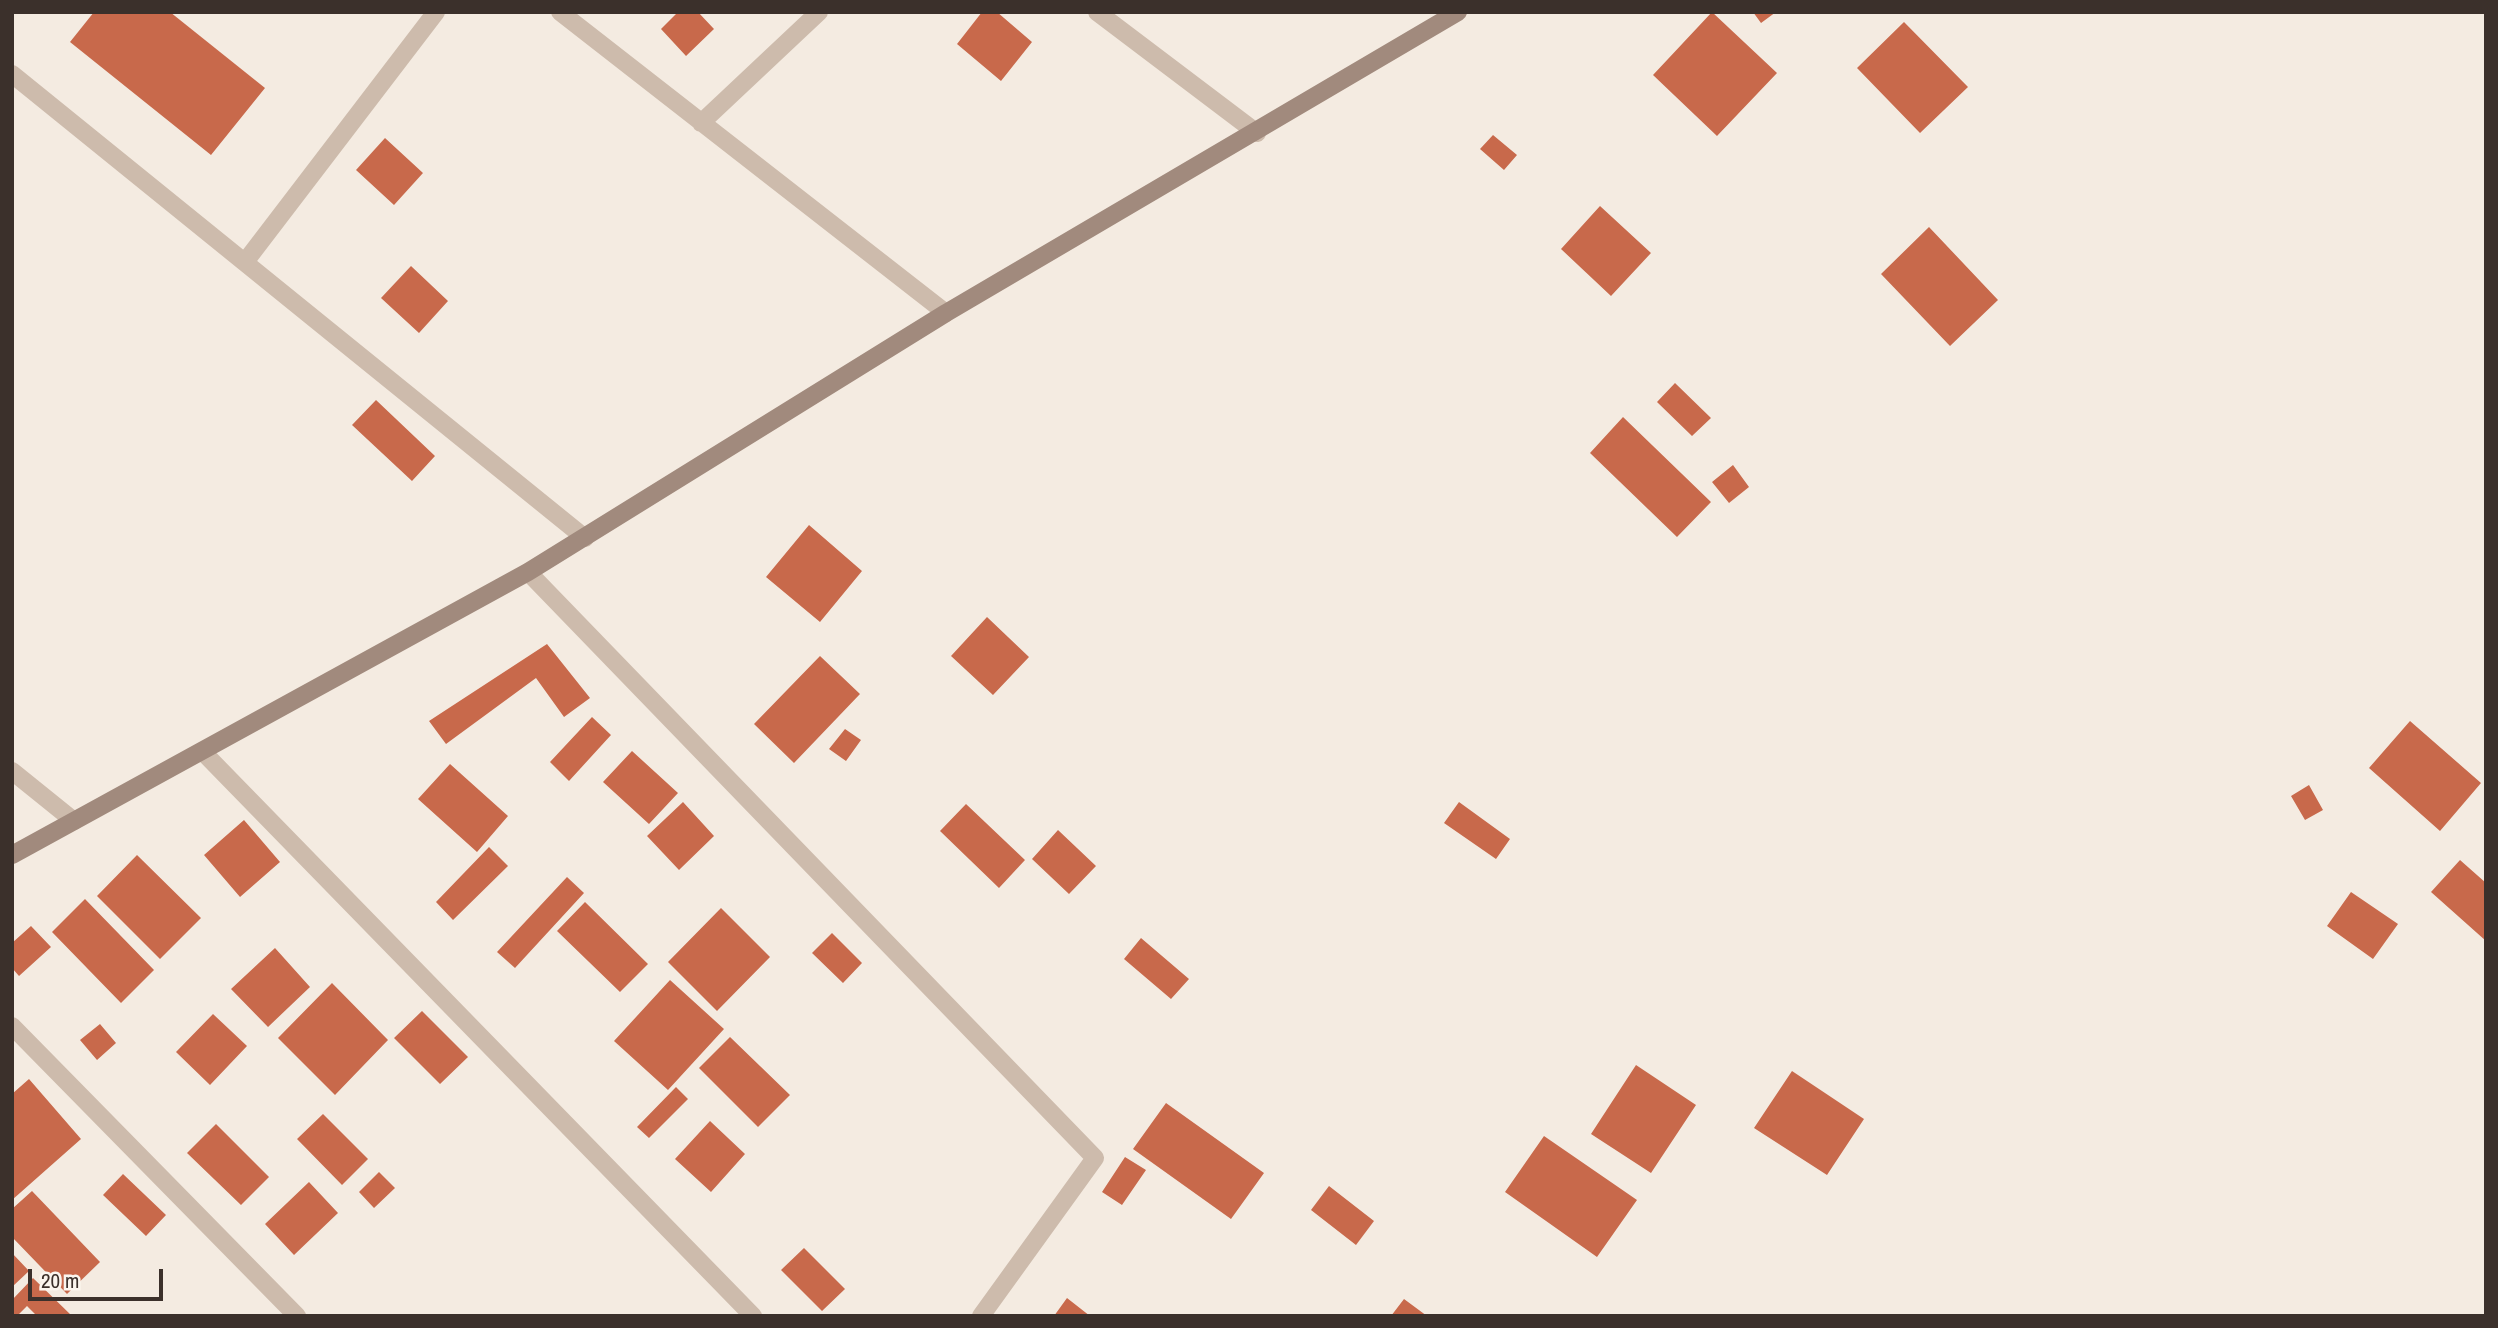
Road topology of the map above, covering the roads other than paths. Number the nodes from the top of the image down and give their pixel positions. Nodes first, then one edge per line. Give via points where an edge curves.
1 (436, 12) edge
2 (560, 12) edge
3 (819, 12) edge
4 (1097, 12) edge
5 (1458, 12) edge
6 (12, 74) edge
7 (701, 122) junction
8 (1257, 133) junction
9 (245, 262) junction
10 (946, 313) junction
11 (585, 538) junction
12 (528, 572) junction
13 (202, 751) junction
14 (12, 771) edge
15 (74, 821) junction
16 (12, 855) edge
17 (12, 1026) edge
18 (297, 1316) edge
19 (753, 1316) edge
20 (981, 1316) edge

1 - 9 street
2 - 7 street
3 - 7 street
4 - 8 street
5 - 8 street
6 - 9 street
7 - 10 street
8 - 10 street
9 - 11 street
10 - 11 street
11 - 12 street
12 - 13 street
12 - 20 street via 1095,1157
13 - 15 street
13 - 19 street
14 - 15 street
15 - 16 street
17 - 18 street

